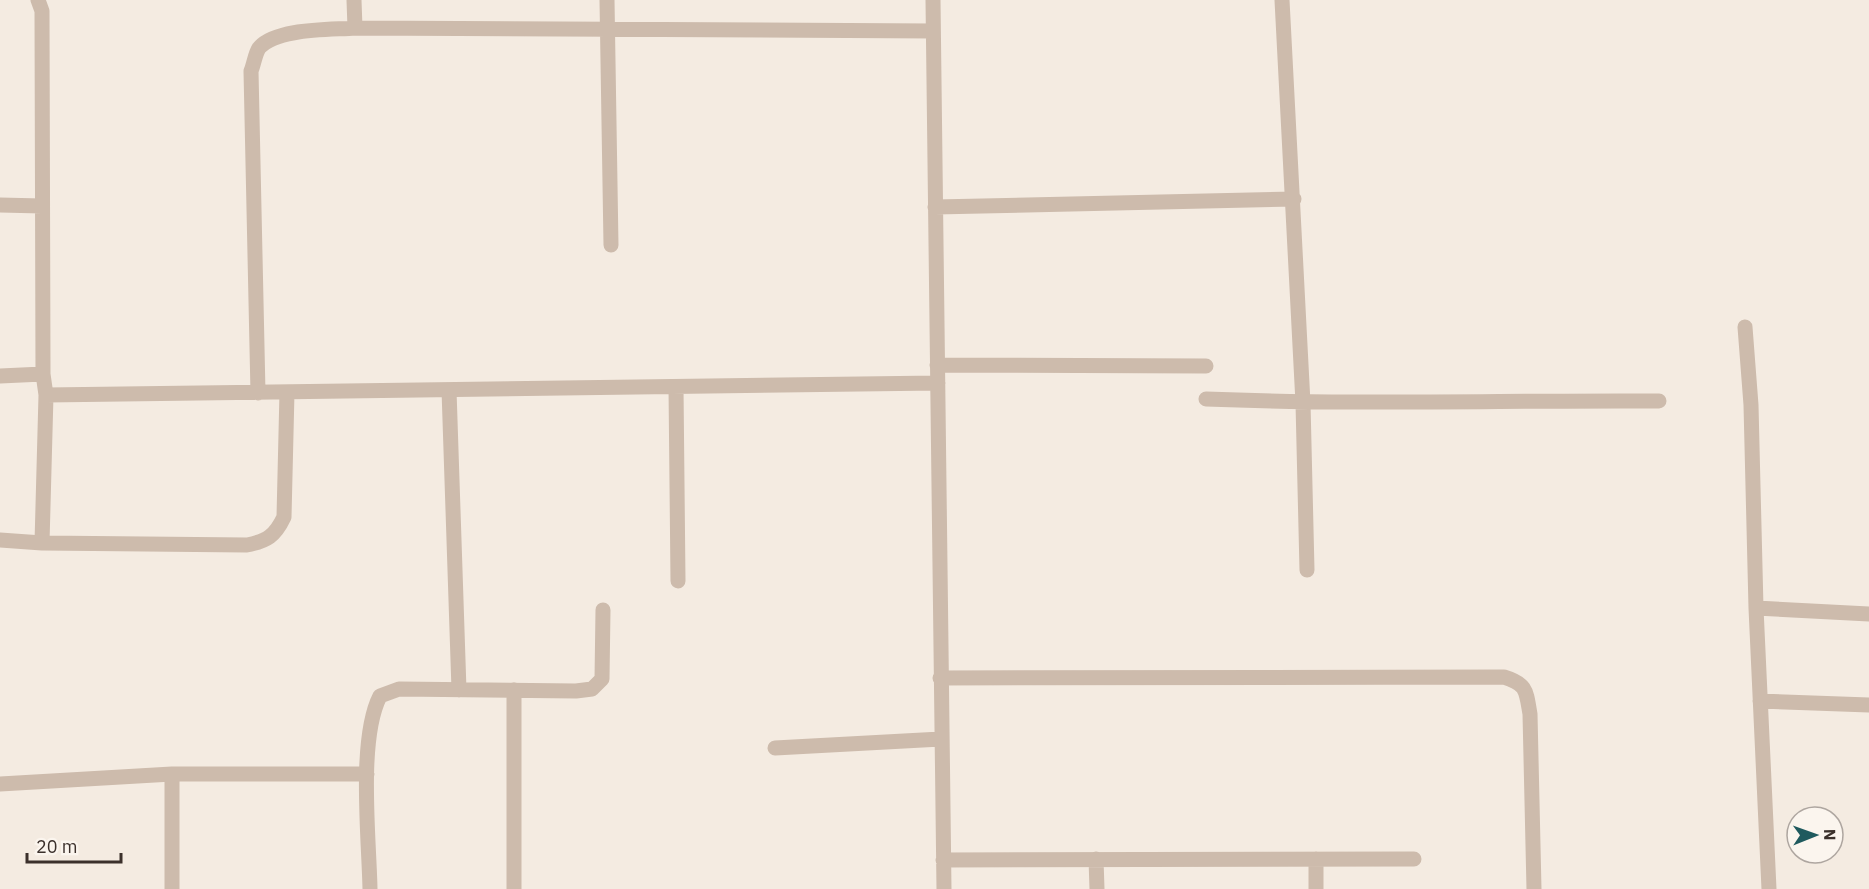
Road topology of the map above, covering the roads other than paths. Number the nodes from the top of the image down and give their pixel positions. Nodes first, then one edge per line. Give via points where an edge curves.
1 (38, 0) edge
2 (354, 0) edge
3 (607, 0) edge
4 (933, 0) edge
5 (1282, 0) edge
6 (355, 28) junction
7 (607, 29) junction
8 (933, 31) junction
9 (1294, 199) junction
10 (0, 205) edge
11 (42, 206) junction
12 (934, 207) junction
13 (612, 245) dead end
14 (1744, 327) dead end
15 (937, 365) junction
16 (1206, 366) dead end
17 (43, 374) junction
18 (0, 376) edge
19 (938, 383) junction
20 (676, 387) junction
21 (449, 390) junction
22 (287, 392) junction
23 (258, 393) junction
24 (46, 395) junction
25 (1206, 399) dead end
26 (1659, 401) dead end
27 (1303, 403) junction
28 (0, 540) edge
29 (42, 543) junction
30 (1307, 570) dead end
31 (678, 580) dead end
32 (1756, 608) junction
33 (603, 610) dead end
34 (1869, 614) edge
35 (940, 678) junction
36 (459, 690) junction
37 (514, 690) junction
38 (1760, 701) junction
39 (1869, 705) edge
40 (941, 739) junction
41 (775, 748) dead end
42 (172, 774) junction
43 (367, 774) junction
44 (0, 784) edge
45 (1096, 859) junction
46 (1316, 859) junction
47 (1414, 859) dead end
48 (943, 860) junction
49 (172, 889) edge
50 (370, 889) edge
51 (514, 889) edge
52 (944, 889) edge
53 (1097, 889) edge
54 (1316, 889) edge
55 (1534, 889) edge
56 (1769, 889) edge

1 - 11 street via 42,11
2 - 6 street
3 - 7 street
4 - 8 street
5 - 9 street
6 - 7 street
6 - 23 street via 272,39 258,49 251,70
7 - 8 street
7 - 13 street
8 - 12 street
9 - 12 street
9 - 27 street
10 - 11 street
11 - 17 street
12 - 15 street
14 - 32 street via 1751,405
15 - 16 street
15 - 19 street
17 - 18 street
17 - 24 street
19 - 20 street
19 - 35 street
20 - 21 street
20 - 31 street
21 - 22 street
21 - 36 street
22 - 23 street
22 - 29 street via 284,517 278,531 270,537 247,545
23 - 24 street
24 - 29 street
25 - 27 street
26 - 27 street
27 - 30 street
28 - 29 street
32 - 34 street
32 - 38 street
33 - 37 street via 602,679 592,689
35 - 40 street
35 - 55 street via 1504,677 1518,682 1527,694 1530,714
36 - 37 street
36 - 43 street via 399,689 380,696 370,728
37 - 51 street
38 - 39 street
38 - 56 street
40 - 41 street
40 - 48 street
42 - 43 street
42 - 44 street
42 - 49 street
43 - 50 street
45 - 46 street
45 - 48 street
45 - 53 street
46 - 47 street
46 - 54 street
48 - 52 street

